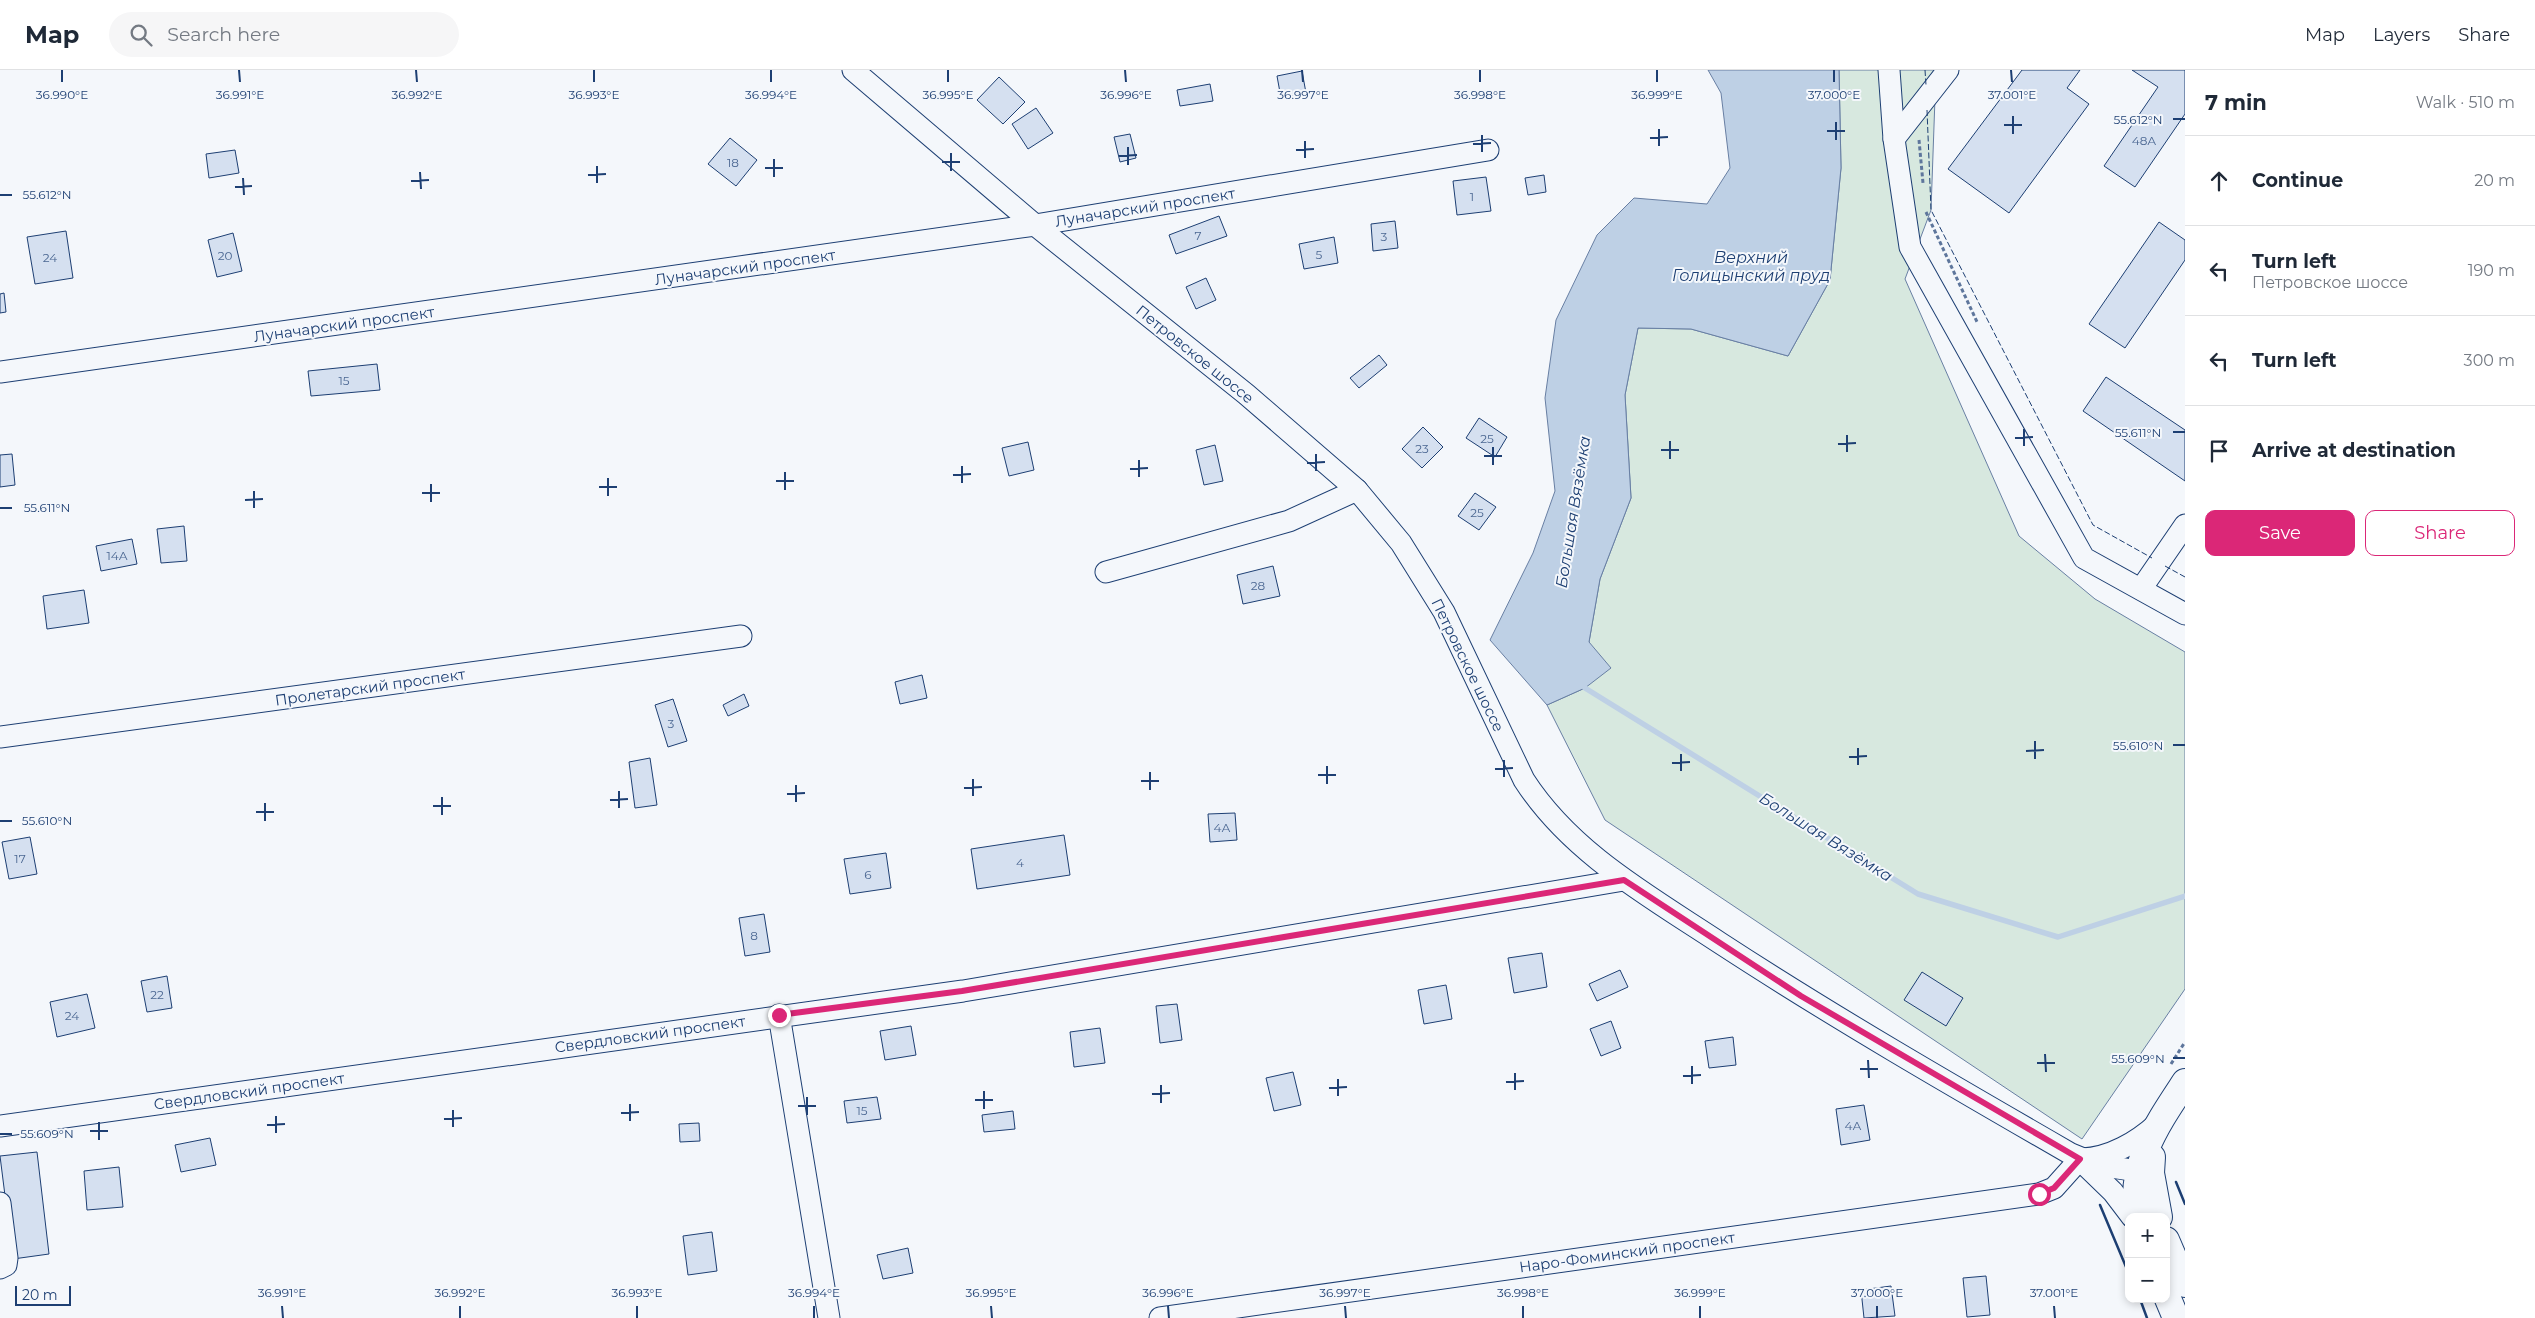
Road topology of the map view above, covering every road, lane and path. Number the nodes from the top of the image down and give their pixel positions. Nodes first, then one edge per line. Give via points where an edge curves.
1 (853, 70) edge
2 (1889, 70) edge
3 (1948, 70) edge
4 (1901, 132) junction
5 (1488, 150) dead end
6 (1923, 191) dead end
7 (1925, 208) dead end
8 (1035, 225) junction
9 (1980, 331) dead end
10 (0, 372) edge
11 (1357, 490) junction
12 (2185, 524) edge
13 (1106, 572) dead end
14 (2141, 589) junction
15 (2185, 614) edge
16 (741, 636) dead end
17 (0, 737) edge
18 (1624, 880) junction
19 (779, 1015) junction
20 (2185, 1082) edge
21 (2162, 1120) junction
22 (0, 1126) edge
23 (2080, 1159) junction
24 (2145, 1172) junction
25 (0, 1204) edge
26 (2129, 1213) edge
27 (2138, 1213) edge
28 (2158, 1213) edge
29 (2170, 1249) edge
30 (0, 1268) edge
31 (2185, 1284) edge
32 (2170, 1303) edge
33 (829, 1318) edge
34 (1160, 1318) edge
35 (2176, 1318) edge

1 - 8 street, Петровское шоссе
2 - 4 street
3 - 4 street
4 - 6 path via 1907,129 1918,132
4 - 14 street via 1910,247 2084,558
5 - 8 street, Луначарский проспект
7 - 9 path
8 - 10 street, Луначарский проспект
8 - 11 street, Петровское шоссе via 1246,394
11 - 13 street via 1289,521
11 - 18 street, Петровское шоссе via 1401,543 1444,612 1524,780 1537,800 1584,850
12 - 14 street
14 - 15 street
16 - 17 street, Пролетарский проспект
18 - 19 street, Свердловский проспект via 962,991
18 - 23 street, Петровское шоссе via 1810,1001
19 - 22 street, Свердловский проспект
19 - 33 street
20 - 21 main road
21 - 23 street via 2141,1139
21 - 24 main road via 2148,1144
23 - 24 street, Петровское шоссе
23 - 26 street
23 - 34 street, Наро-Фоминский проспект via 2054,1188 2039,1194
24 - 27 main road via 2136,1190
24 - 28 main road
25 - 30 street via 7,1258 6,1265
29 - 31 main road
32 - 35 main road

